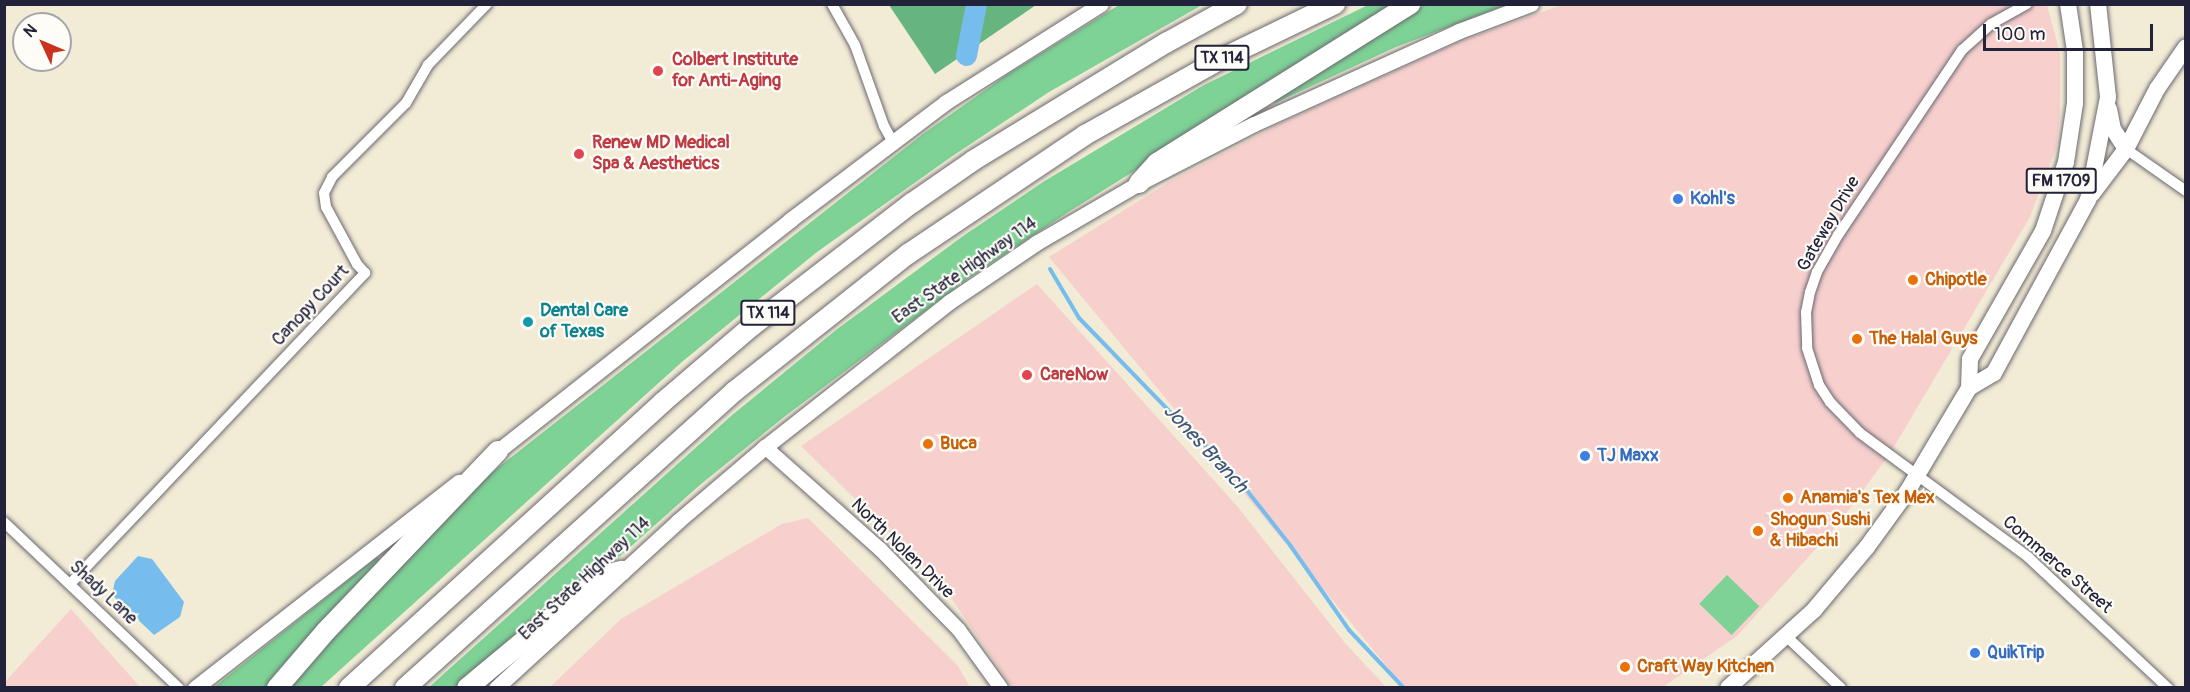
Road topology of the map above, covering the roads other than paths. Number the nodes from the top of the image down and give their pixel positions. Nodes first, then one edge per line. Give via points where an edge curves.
1 (487, 4) edge
2 (832, 4) edge
3 (1101, 4) edge
4 (1237, 4) edge
5 (1335, 4) edge
6 (1410, 4) edge
7 (1531, 4) edge
8 (2028, 4) edge
9 (2068, 4) edge
10 (2098, 4) edge
11 (2186, 47) edge
12 (2108, 98) junction
13 (893, 142) junction
14 (2126, 149) junction
15 (1139, 183) junction
16 (2186, 191) edge
17 (2088, 200) junction
18 (1969, 388) junction
19 (765, 447) junction
20 (498, 451) junction
21 (1918, 475) junction
22 (4, 522) edge
23 (621, 571) junction
24 (70, 584) junction
25 (1786, 636) junction
26 (179, 687) edge
27 (195, 687) edge
28 (278, 687) edge
29 (350, 687) edge
30 (405, 687) edge
31 (466, 687) edge
32 (496, 687) edge
33 (1001, 687) edge
34 (1728, 687) edge
35 (1841, 687) edge
36 (2168, 687) edge

1 - 24 street, Canopy Court via 428,65 406,103 332,177 324,193 326,207 365,273
2 - 13 street via 855,45
3 - 13 main road via 946,102
4 - 29 highway, TX 114 via 974,160 805,285 663,402
5 - 30 highway, TX 114 via 1221,59 1085,135 908,254 735,391
6 - 15 highway via 1157,163
7 - 15 main road, East State Highway 114 via 1385,64 1254,124
8 - 21 street, Gateway Drive via 1990,24 1950,66 1838,235 1810,292 1807,348 1819,385 1860,433
9 - 18 main road, FM 1709 via 2075,103 2066,162 2043,231 1970,359
10 - 12 main road, FM 1709
11 - 14 main road via 2157,90
12 - 14 main road via 2110,120
12 - 17 main road, FM 1709
13 - 20 main road
14 - 16 street
14 - 17 main road
15 - 19 main road, East State Highway 114 via 1036,243 950,302
17 - 18 main road, FM 1709 via 1994,373
18 - 21 main road, FM 1709
19 - 23 main road, East State Highway 114
19 - 33 street, North Nolen Drive via 880,549 959,630
20 - 27 main road
20 - 28 highway via 326,631
21 - 25 main road, FM 1709 via 1868,547
21 - 36 street, Commerce Street via 2028,557
22 - 24 street, Shady Lane
23 - 31 highway via 602,576
23 - 32 main road, East State Highway 114
24 - 26 street, Shady Lane
25 - 34 main road, FM 1709
25 - 35 street

